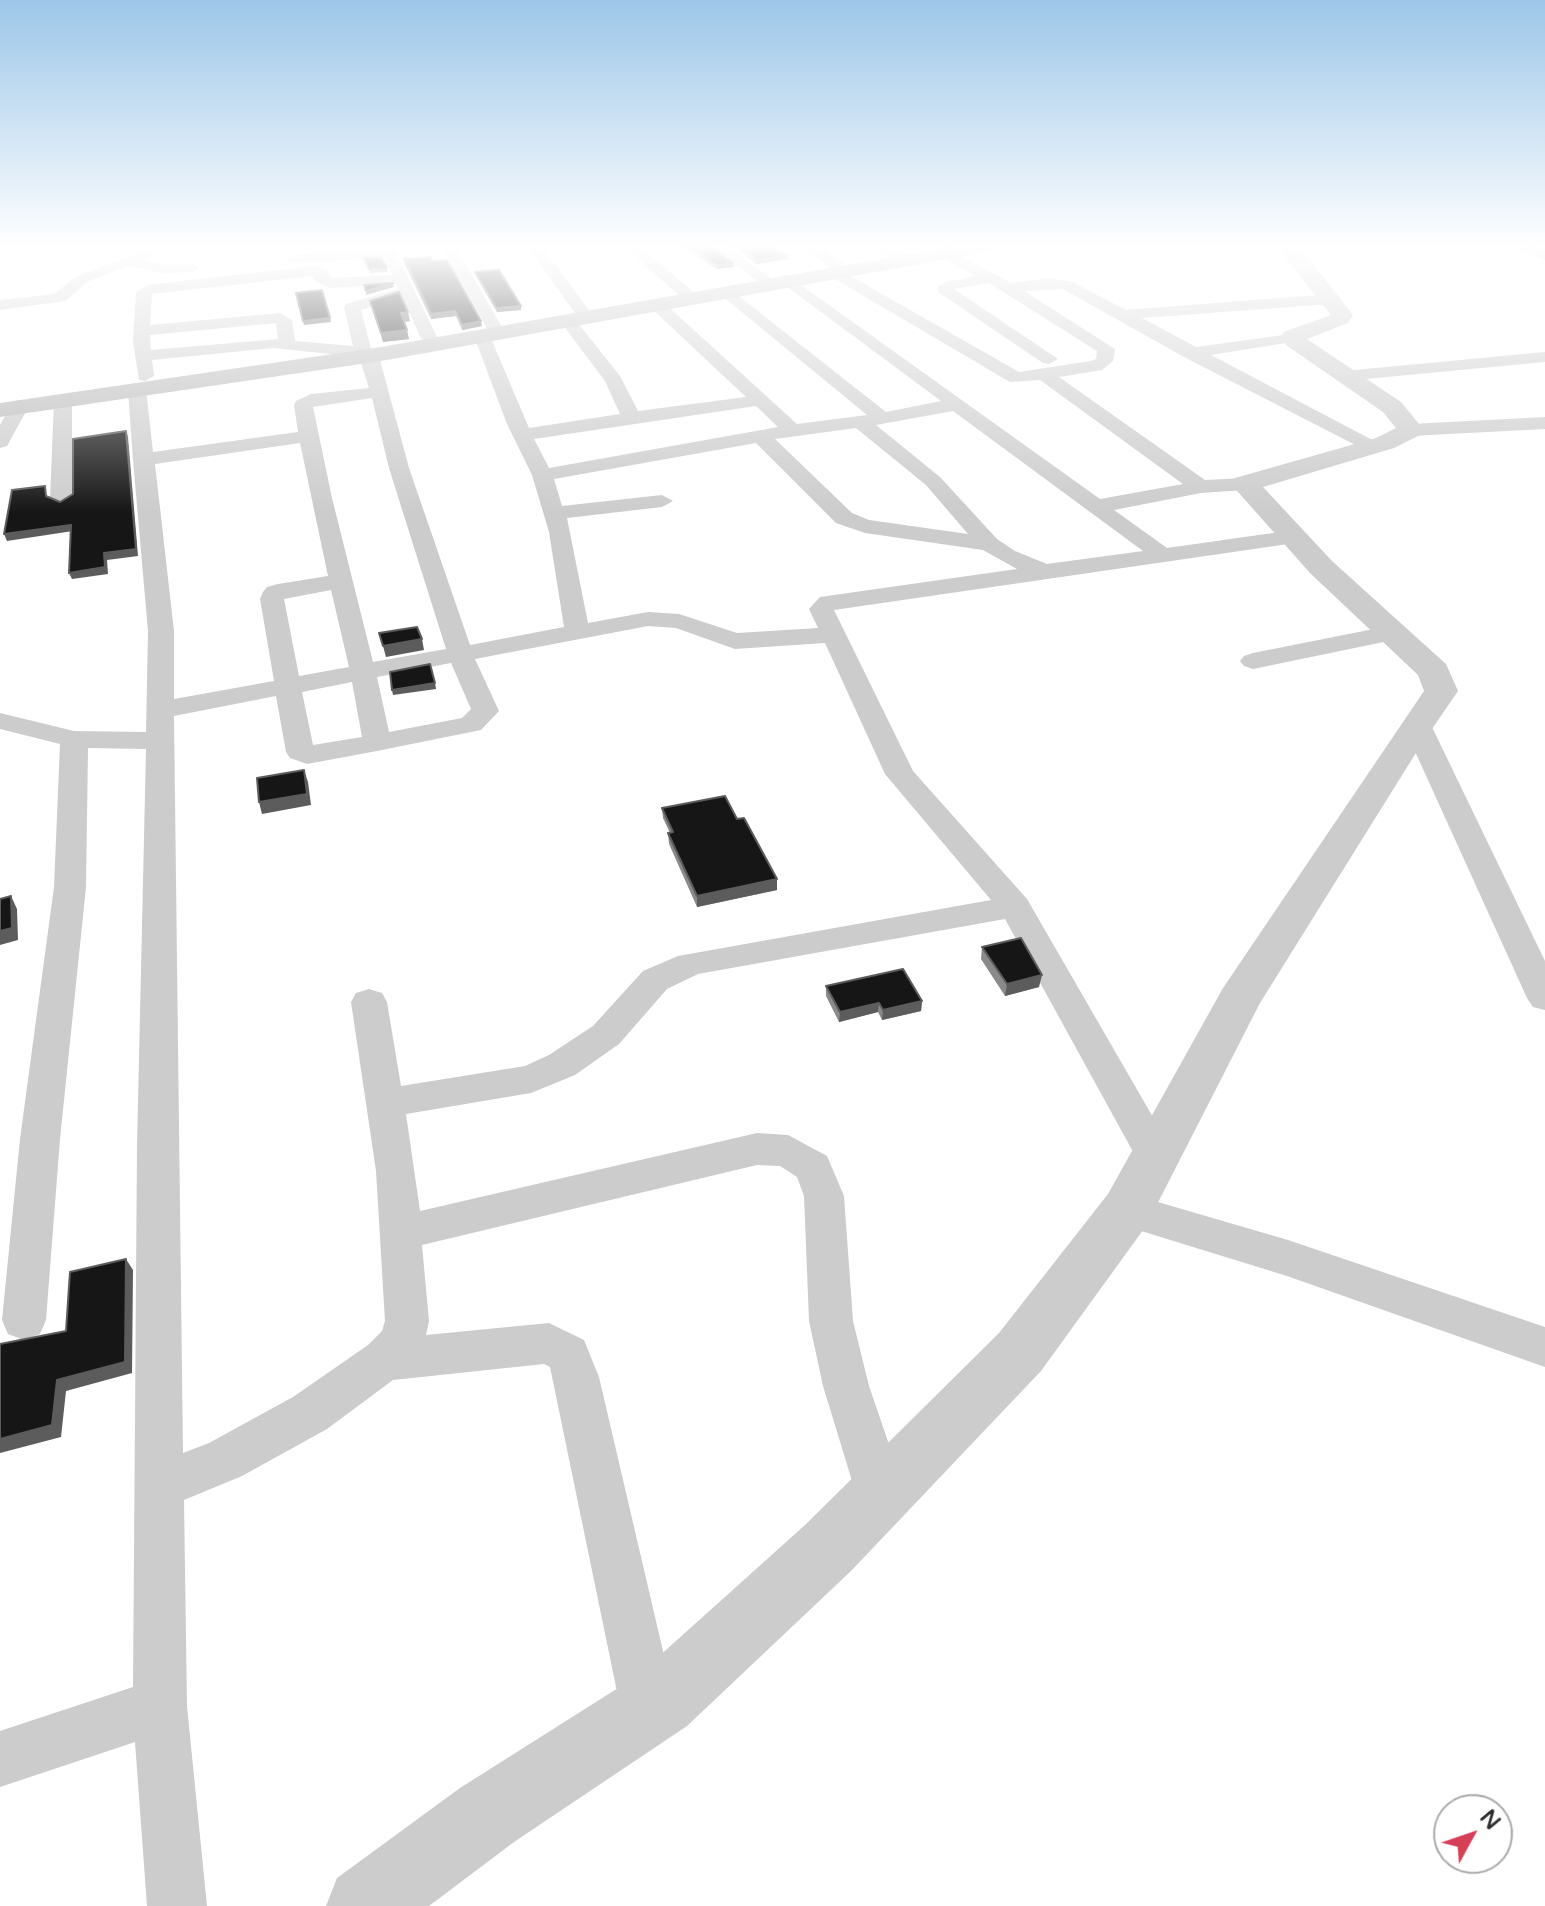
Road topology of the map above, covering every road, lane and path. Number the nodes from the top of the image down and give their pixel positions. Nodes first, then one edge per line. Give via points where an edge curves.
1 (142, 335) edge
2 (286, 335) edge
3 (360, 335) edge
4 (427, 335) edge
5 (490, 335) joint
6 (587, 335) edge
7 (690, 335) edge
8 (780, 335) edge
9 (856, 335) edge
10 (944, 335) edge
11 (1004, 335) edge
12 (1084, 335) edge
13 (1158, 335) edge
14 (1298, 335) edge
15 (1292, 337) junction
16 (287, 344) junction
17 (432, 345) junction
18 (1190, 353) junction
19 (366, 354) junction
20 (1545, 357) edge
21 (1517, 360) junction
22 (1047, 367) junction
23 (1545, 373) edge
24 (1344, 376) junction
25 (142, 378) junction
26 (380, 392) junction
27 (63, 400) junction
28 (761, 400) junction
29 (958, 404) junction
30 (10, 408) edge
31 (632, 418) junction
32 (882, 418) junction
33 (860, 422) junction
34 (1545, 423) edge
35 (793, 430) junction
36 (523, 435) junction
37 (309, 436) junction
38 (761, 437) junction
39 (1391, 438) junction
40 (0, 442) edge
41 (143, 460) junction
42 (542, 475) junction
43 (1223, 486) junction
44 (61, 500) edge
45 (662, 501) dead end
46 (1099, 506) junction
47 (554, 513) junction
48 (1294, 537) junction
49 (989, 544) junction
50 (1161, 554) junction
51 (1043, 571) junction
52 (341, 581) junction
53 (577, 633) junction
54 (1394, 633) junction
55 (835, 635) junction
56 (461, 656) junction
57 (1253, 661) dead end
58 (363, 673) junction
59 (288, 687) junction
60 (0, 721) edge
61 (1417, 725) junction
62 (161, 726) junction
63 (74, 739) junction
64 (377, 743) junction
65 (1015, 907) junction
66 (1545, 998) edge
67 (369, 1002) dead end
68 (385, 1103) junction
69 (1156, 1157) junction
70 (1127, 1210) junction
71 (400, 1233) junction
72 (24, 1320) dead end
73 (1545, 1347) edge
74 (384, 1360) junction
75 (160, 1486) junction
76 (881, 1494) junction
77 (160, 1706) junction
78 (649, 1711) junction
79 (0, 1759) edge
80 (177, 1906) edge
81 (365, 1906) edge

1 - 25 street
2 - 16 street
3 - 19 street
4 - 17 street
5 - 17 main road
5 - 36 street
6 - 31 street
7 - 28 street
8 - 32 street
9 - 29 street
10 - 22 street via 1009,375 1025,379
11 - 22 street
12 - 22 street via 1106,349 1104,361 1096,366
13 - 18 street
14 - 15 street
15 - 18 street
15 - 24 street
16 - 19 street
16 - 25 street via 249,344
17 - 19 main road
18 - 39 street
19 - 25 main road
19 - 26 street
20 - 21 street
21 - 23 street
21 - 24 street
22 - 43 street
24 - 39 street via 1392,407
25 - 27 main road
25 - 41 street
26 - 37 street via 305,402
26 - 56 street via 399,468
27 - 30 main road
27 - 44 street
28 - 31 street
28 - 35 street
29 - 32 street
29 - 46 street
30 - 40 street
31 - 36 street
32 - 33 street
33 - 35 street
33 - 49 street via 933,481
34 - 39 street
35 - 38 street
36 - 42 street
37 - 41 street
37 - 52 street
38 - 42 street
38 - 49 street via 844,518 865,526
39 - 43 street
41 - 62 street via 161,631
42 - 47 street
43 - 46 street
43 - 48 street
45 - 47 street
46 - 50 street
47 - 53 street
48 - 50 street
48 - 54 street
49 - 51 street
50 - 51 street
51 - 55 street via 829,602 821,609
52 - 58 street
52 - 59 street via 275,592
53 - 55 street via 660,619 735,641
53 - 56 street
54 - 57 street
54 - 61 street via 1434,671 1441,691
55 - 65 street via 900,774
56 - 58 street
56 - 64 street via 485,711 481,717 471,724
58 - 59 street
58 - 64 street
59 - 62 street
59 - 64 street via 300,752
60 - 63 street
61 - 66 street
61 - 69 street via 1239,999
62 - 63 street
62 - 75 street
63 - 72 street via 70,887
65 - 68 street via 690,964 655,980 606,1035 562,1065 531,1079
65 - 69 street
67 - 68 street
68 - 71 street
69 - 70 street
70 - 73 street via 1288,1258
70 - 76 street via 1020,1352
71 - 74 street via 407,1321 402,1341
71 - 76 street via 757,1149 788,1151 813,1167 824,1196 831,1321
74 - 75 street via 268,1437
74 - 78 street via 549,1343 568,1354
75 - 77 street
76 - 78 street
77 - 79 street
77 - 80 street
78 - 81 street via 487,1815

